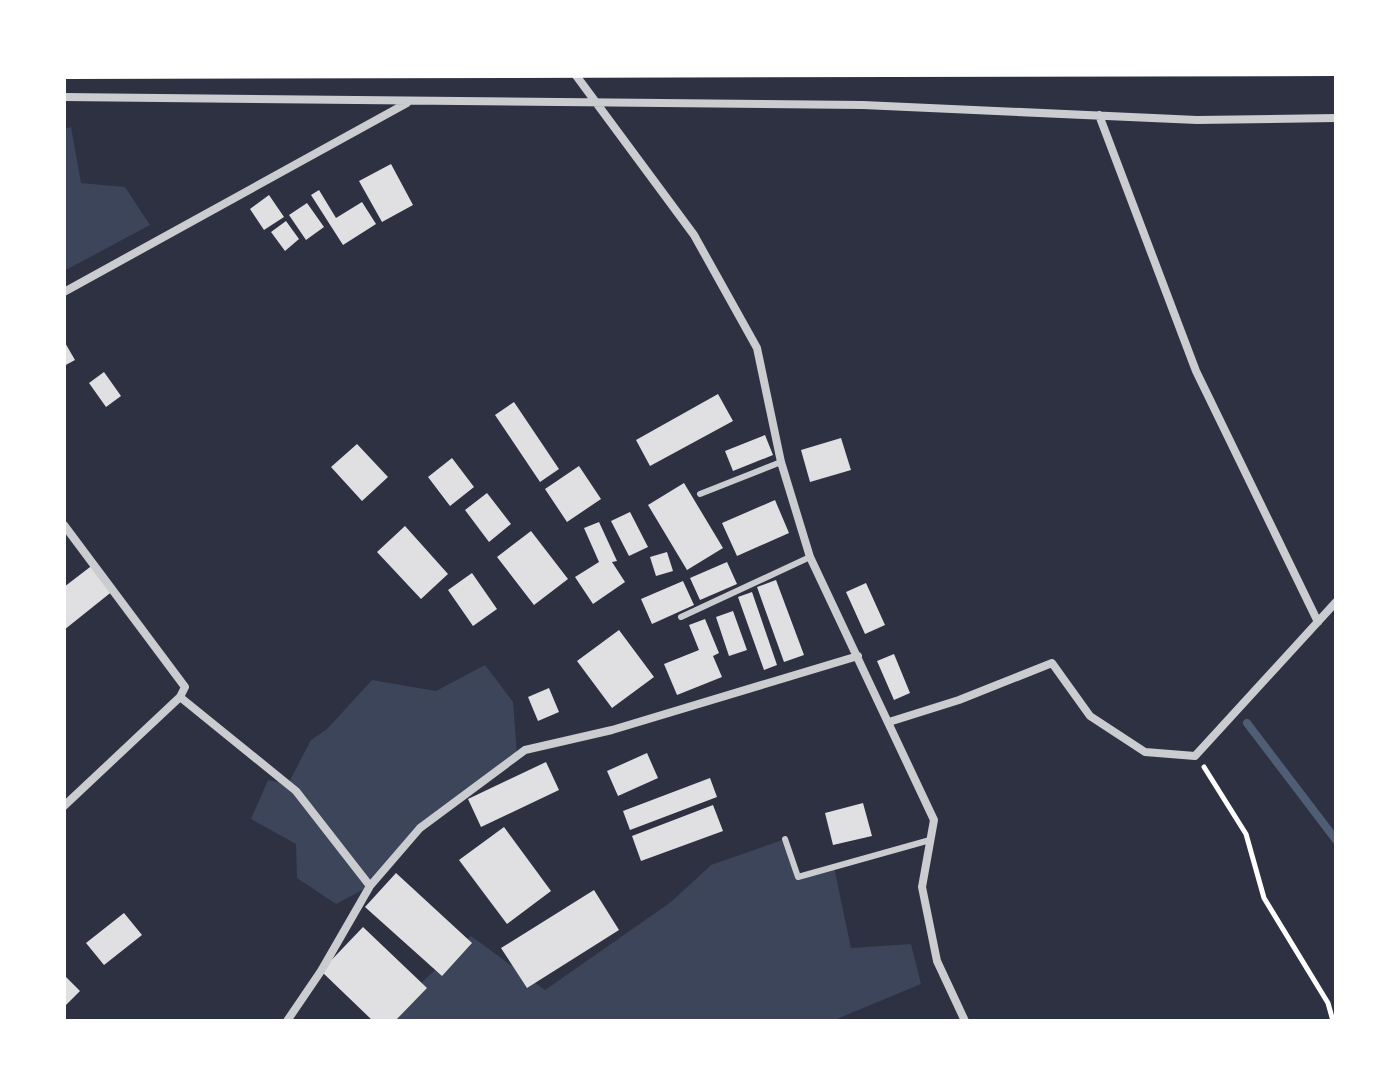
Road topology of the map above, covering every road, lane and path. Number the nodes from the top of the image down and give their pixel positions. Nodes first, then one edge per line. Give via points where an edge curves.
1 (568, 65) edge
2 (1336, 65) edge
3 (64, 68) edge
4 (64, 97) edge
5 (594, 101) junction
6 (407, 103) junction
7 (1099, 115) junction
8 (1336, 118) edge
9 (64, 292) edge
10 (781, 462) junction
11 (700, 494) dead end
12 (64, 525) edge
13 (810, 557) junction
14 (1336, 602) edge
15 (681, 617) dead end
16 (1318, 622) junction
17 (858, 656) junction
18 (180, 697) junction
19 (889, 722) junction
20 (1196, 754) junction
21 (64, 806) edge
22 (785, 839) dead end
23 (930, 840) junction
24 (370, 886) junction
25 (287, 1021) edge
26 (965, 1021) edge
27 (1333, 1021) edge

1 - 2 highway
1 - 3 highway
1 - 5 street
4 - 6 street
5 - 6 street
5 - 7 street
5 - 10 street via 694,235 757,348
6 - 9 street
7 - 8 street
7 - 16 street via 1196,371
10 - 11 lane
10 - 13 street
12 - 18 street via 185,687
13 - 15 lane
13 - 17 street
14 - 16 street
16 - 20 street
17 - 19 street
17 - 24 street via 612,730 525,750 420,828
18 - 21 street
18 - 24 street via 296,791
19 - 20 street via 1052,663 1090,716 1145,752
19 - 23 street via 934,820
20 - 27 path via 1246,834 1264,898 1328,1003
22 - 23 lane via 798,877
23 - 26 street via 922,887 937,961
24 - 25 street

